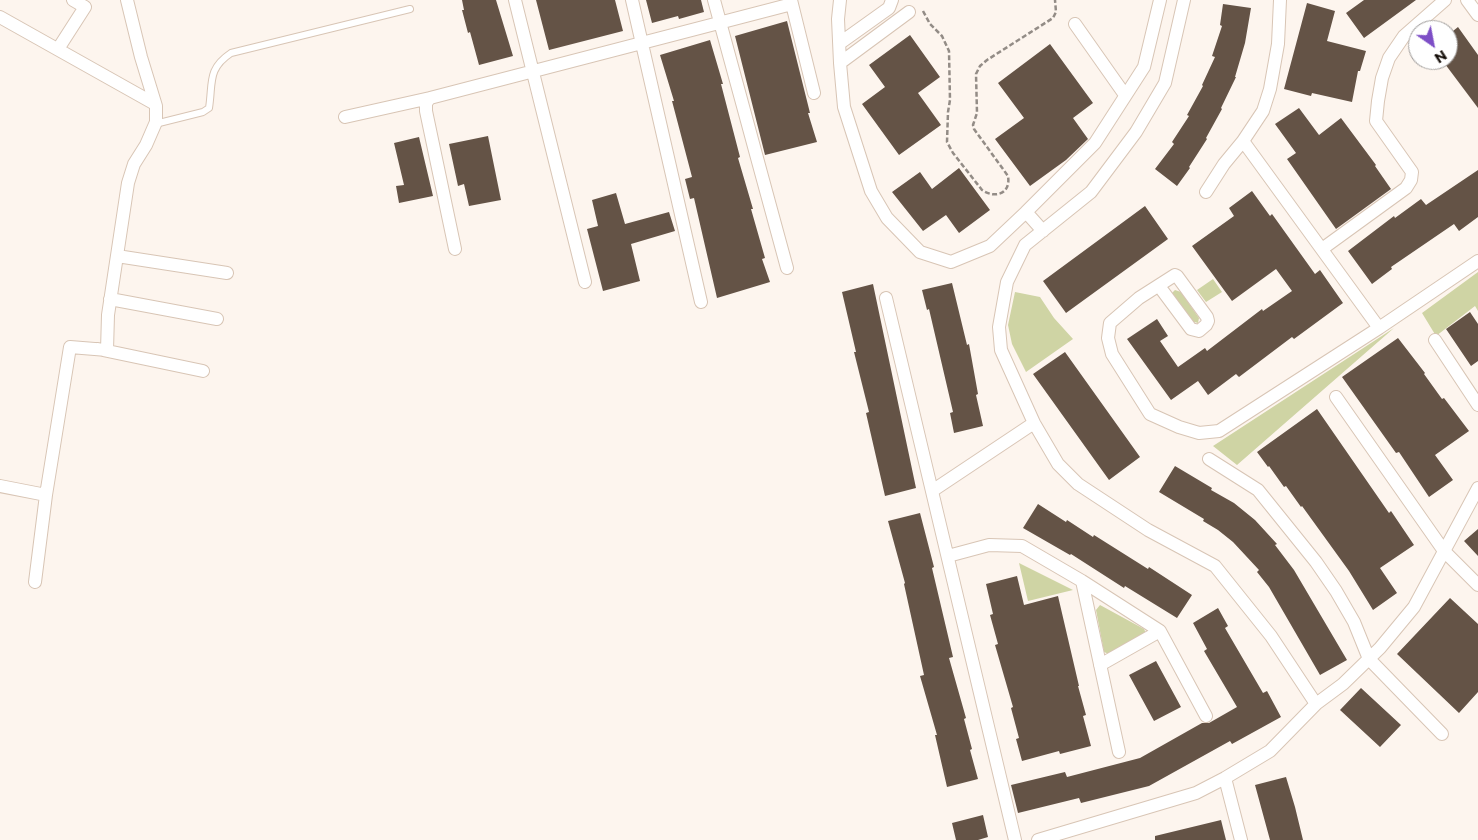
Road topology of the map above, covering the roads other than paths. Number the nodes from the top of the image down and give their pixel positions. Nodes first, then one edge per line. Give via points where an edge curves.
1 (73, 0) edge
2 (126, 0) edge
3 (516, 0) edge
4 (632, 0) edge
5 (714, 0) edge
6 (840, 0) edge
7 (892, 0) edge
8 (1160, 0) edge
9 (1184, 0) edge
10 (1280, 0) edge
11 (1445, 0) edge
12 (1467, 0) edge
13 (791, 2) edge
14 (410, 9) dead end
15 (909, 12) dead end
16 (1478, 15) edge
17 (0, 17) edge
18 (720, 24) junction
19 (1075, 24) dead end
20 (840, 43) junction
21 (642, 44) junction
22 (58, 49) junction
23 (840, 63) junction
24 (532, 72) junction
25 (814, 93) dead end
26 (1126, 95) junction
27 (430, 98) junction
28 (155, 104) junction
29 (345, 117) dead end
30 (155, 124) junction
31 (1243, 141) junction
32 (1206, 192) dead end
33 (1026, 212) junction
34 (1010, 227) junction
35 (1043, 231) junction
36 (1025, 245) junction
37 (455, 249) dead end
38 (1322, 249) junction
39 (117, 256) junction
40 (1478, 260) edge
41 (787, 268) dead end
42 (226, 273) dead end
43 (585, 282) dead end
44 (1159, 286) dead end
45 (886, 298) dead end
46 (110, 299) junction
47 (701, 302) dead end
48 (217, 319) dead end
49 (1379, 328) junction
50 (1435, 340) dead end
51 (96, 349) junction
52 (203, 371) dead end
53 (1336, 396) dead end
54 (1478, 405) edge
55 (1034, 423) junction
56 (1208, 459) dead end
57 (0, 486) edge
58 (1478, 488) edge
59 (932, 491) junction
60 (46, 495) junction
61 (1444, 551) junction
62 (948, 556) junction
63 (1082, 580) junction
64 (35, 582) dead end
65 (1478, 586) edge
66 (1160, 631) junction
67 (1369, 658) junction
68 (1100, 665) junction
69 (1316, 704) junction
70 (1206, 716) dead end
71 (1442, 734) dead end
72 (1119, 752) dead end
73 (1225, 778) junction
74 (1015, 840) edge
75 (1038, 840) edge
76 (1241, 840) edge

1 - 22 street via 85,6
2 - 28 street
3 - 24 street
4 - 21 street
5 - 18 street
6 - 20 street
7 - 20 street via 889,8
8 - 26 street via 1144,67
9 - 35 street via 1165,83 1136,132 1091,192
10 - 31 street via 1278,44 1270,89 1264,111
11 - 38 street via 1404,36 1389,58 1382,78 1376,121 1412,172 1411,180 1406,188
12 - 16 street
13 - 18 street
13 - 25 street
14 - 30 lane via 231,53 220,60 214,71 209,108
15 - 23 street
17 - 22 street
18 - 21 street
18 - 41 street
19 - 26 street
20 - 23 street
21 - 24 street
21 - 47 street
22 - 28 street
23 - 34 street via 844,107 872,191 887,218 920,252 951,262 990,246
24 - 27 street
24 - 43 street
26 - 33 street via 1095,143
27 - 29 street
27 - 37 street via 426,111
28 - 30 street
30 - 39 street via 128,183
31 - 32 street
31 - 38 street
33 - 34 street
33 - 35 street
34 - 36 street
35 - 36 street
36 - 55 street via 1007,282 999,327 1001,350
38 - 49 street
39 - 42 street
39 - 46 street
40 - 49 street
44 - 49 street via 1110,323 1108,338 1112,354 1150,414 1199,433 1219,430
45 - 59 street
46 - 48 street
46 - 51 street via 107,350
50 - 54 street
51 - 52 street
51 - 60 street via 70,347
53 - 61 street
55 - 59 street
55 - 69 street via 1058,464 1078,484 1148,530 1215,566 1271,636
56 - 67 street via 1258,490 1268,501 1336,591
57 - 60 street
58 - 61 street
59 - 62 street
60 - 64 street
61 - 65 street
61 - 67 street via 1414,607
62 - 63 street via 989,545 1022,546
62 - 74 street
63 - 66 street
63 - 68 street
66 - 68 street
66 - 70 street
67 - 69 street via 1343,684
67 - 71 street
68 - 72 street
69 - 73 street via 1270,751
73 - 75 street via 1196,792
73 - 76 street

